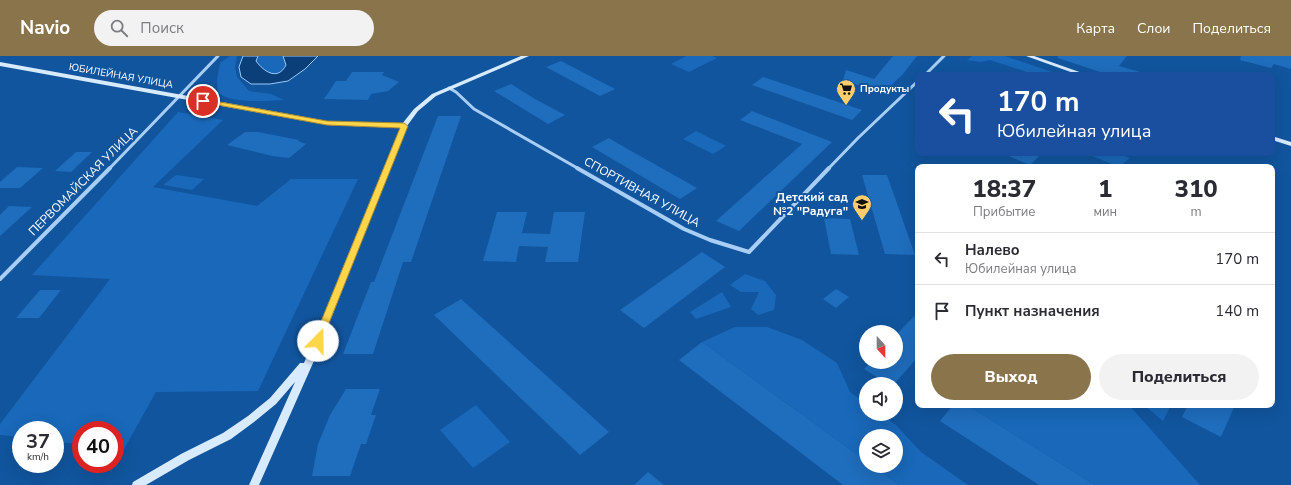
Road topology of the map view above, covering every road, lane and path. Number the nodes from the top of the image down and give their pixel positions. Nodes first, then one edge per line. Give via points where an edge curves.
1 (218, 56) edge
2 (526, 56) edge
3 (944, 56) edge
4 (1029, 56) edge
5 (0, 64) edge
6 (928, 72) edge
7 (1076, 72) edge
8 (915, 85) edge
9 (449, 88) junction
10 (180, 97) junction
11 (404, 126) junction
12 (1275, 139) edge
13 (1291, 144) edge
14 (0, 279) edge
15 (312, 354) junction
16 (137, 485) edge
17 (254, 485) edge

1 - 10 street, ПЕРВОМАЙСКАЯ УЛИЦА
2 - 9 street
3 - 6 street
4 - 7 street
5 - 10 street, ЮБИЛЕЙНАЯ УЛИЦА
8 - 9 street, СПОРТИВНАЯ УЛИЦА via 858,138 749,252 684,229 474,109
9 - 11 street via 434,95 416,110
10 - 11 street, ЮБИЛЕЙНАЯ УЛИЦА via 327,123
10 - 14 street, ПЕРВОМАЙСКАЯ УЛИЦА
11 - 15 street
12 - 13 street
15 - 16 street via 273,401 251,419 227,436
15 - 17 street

